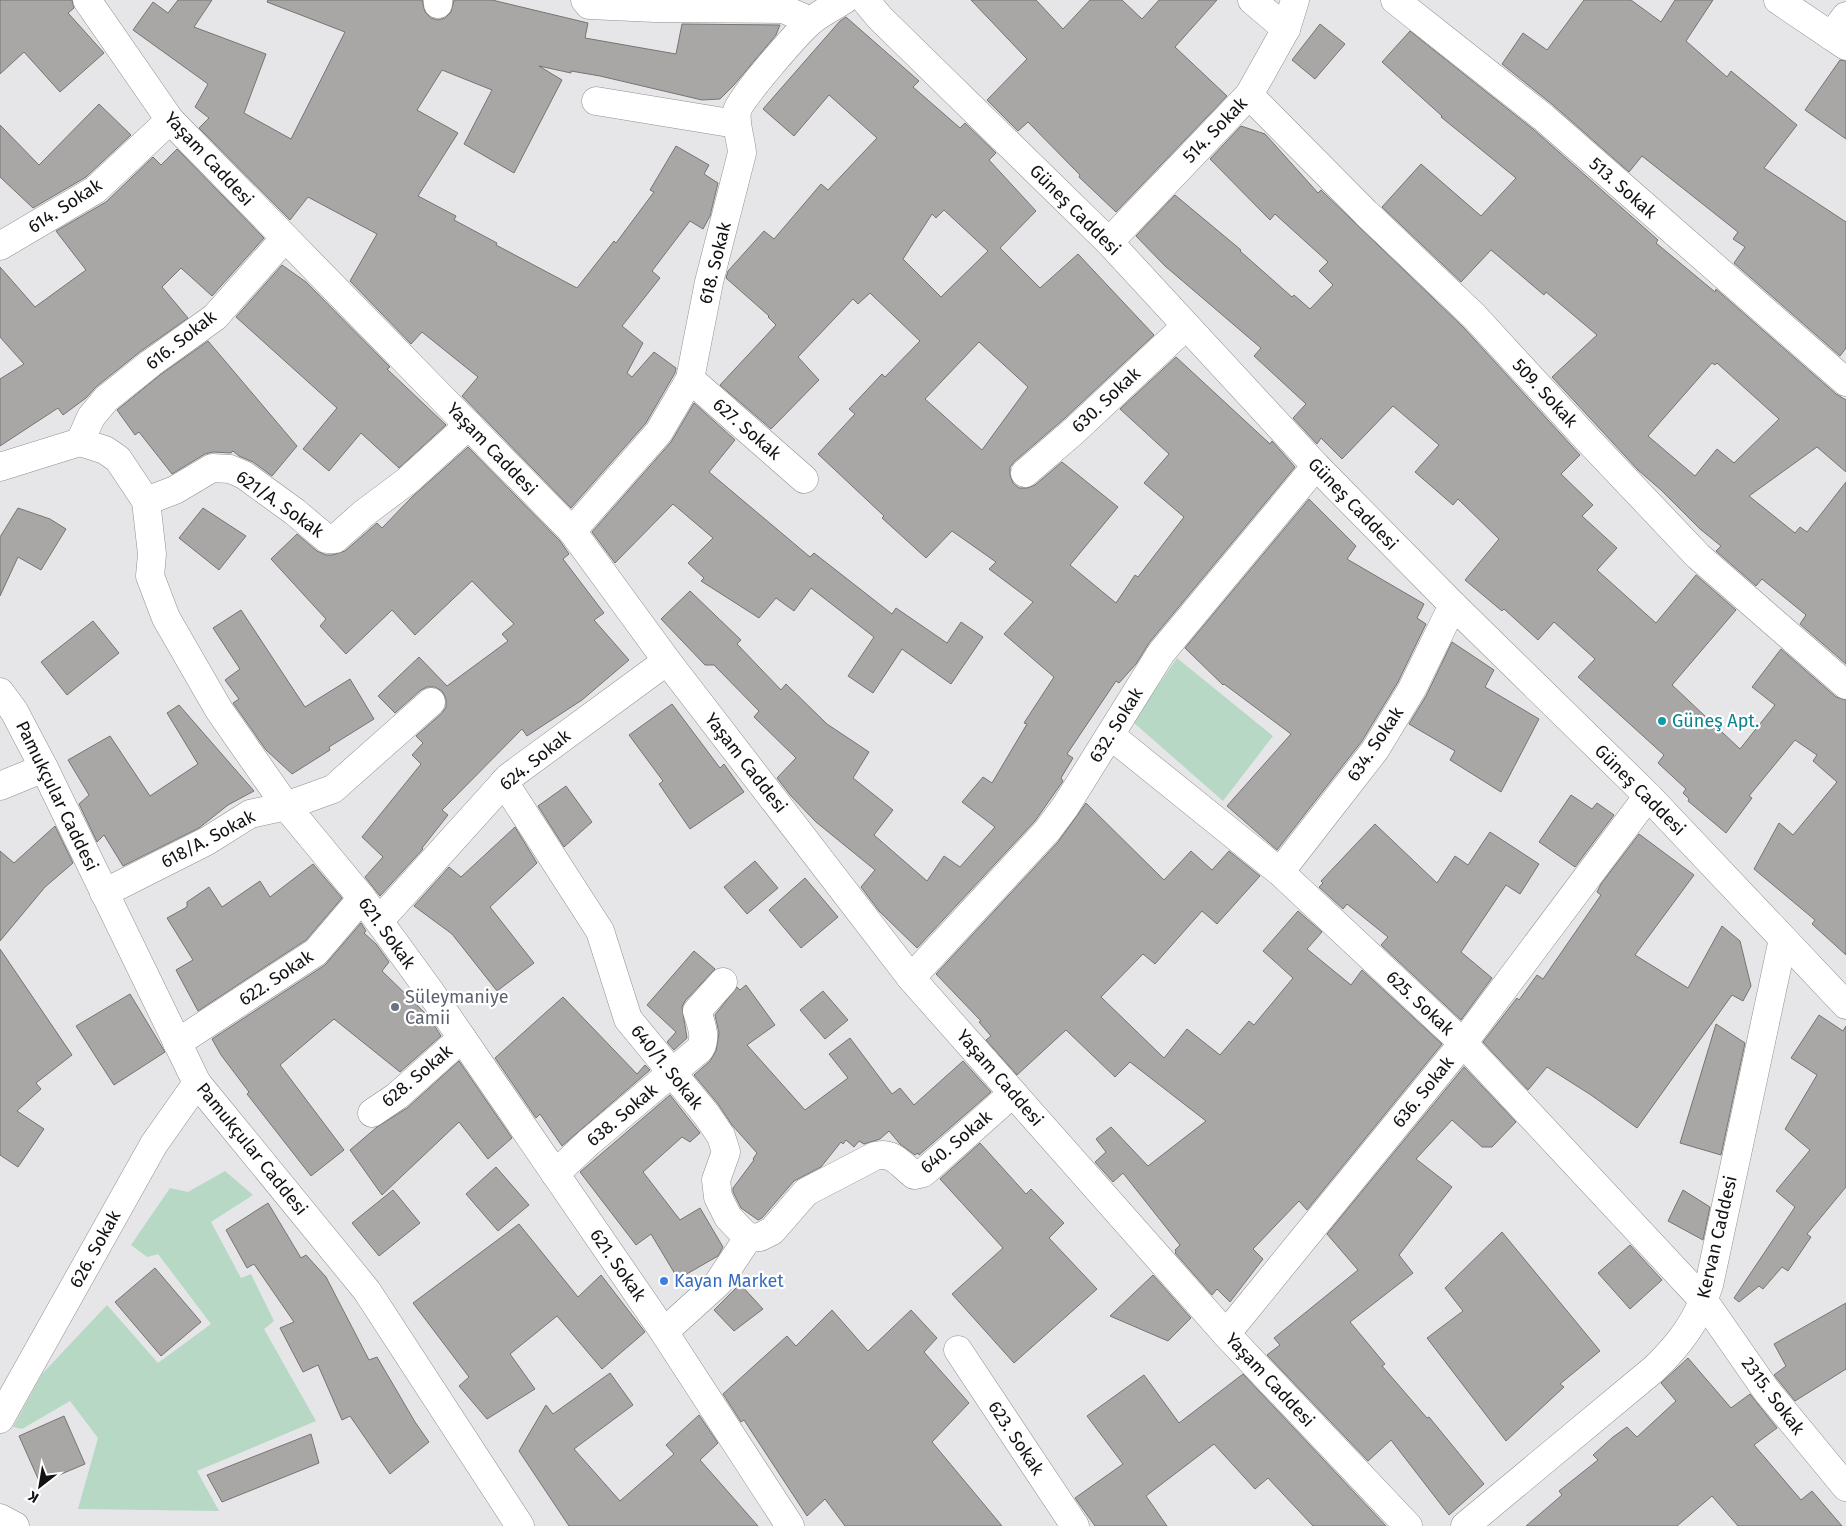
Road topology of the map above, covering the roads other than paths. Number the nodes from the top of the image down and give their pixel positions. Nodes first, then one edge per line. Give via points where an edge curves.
1 (87, 0) edge
2 (586, 0) edge
3 (844, 0) edge
4 (865, 0) edge
5 (1252, 0) edge
6 (1295, 0) edge
7 (1395, 0) edge
8 (1778, 0) edge
9 (811, 21) junction
10 (1286, 29) junction
11 (1841, 33) edge
12 (1250, 95) junction
13 (596, 101) dead end
14 (170, 120) junction
15 (736, 124) junction
16 (285, 238) junction
17 (1109, 242) junction
18 (0, 246) edge
19 (1186, 326) junction
20 (690, 379) junction
21 (1846, 382) edge
22 (469, 425) junction
23 (80, 442) junction
24 (1316, 466) junction
25 (0, 467) edge
26 (1025, 473) dead end
27 (804, 479) dead end
28 (146, 501) junction
29 (572, 531) junction
30 (1453, 605) junction
31 (667, 660) junction
32 (1846, 685) edge
33 (0, 692) edge
34 (431, 702) dead end
35 (1110, 735) junction
36 (44, 768) junction
37 (504, 782) junction
38 (0, 786) edge
39 (1648, 796) junction
40 (286, 806) junction
41 (1280, 872) junction
42 (104, 893) junction
43 (362, 898) junction
44 (379, 922) junction
45 (1782, 939) junction
46 (911, 978) junction
47 (723, 982) dead end
48 (1846, 1005) edge
49 (462, 1038) junction
50 (177, 1043) junction
51 (1463, 1043) junction
52 (673, 1073) junction
53 (197, 1083) junction
54 (1013, 1093) junction
55 (372, 1113) dead end
56 (555, 1174) junction
57 (748, 1238) junction
58 (1704, 1301) junction
59 (664, 1332) junction
60 (1226, 1334) junction
61 (958, 1350) dead end
62 (0, 1419) edge
63 (1846, 1487) edge
64 (0, 1518) edge
65 (16, 1526) edge
66 (520, 1526) edge
67 (790, 1526) edge
68 (1075, 1526) edge
69 (1408, 1526) edge
70 (1464, 1526) edge

1 - 14 street, Yaşam Caddesi
2 - 9 street via 589,4 645,7 783,10
3 - 9 street
4 - 17 street, Güneş Caddesi
5 - 10 street
6 - 10 street, 514. Sokak
7 - 21 street, 513. Sokak via 1543,117
8 - 11 street
9 - 15 street via 751,88 738,109
10 - 12 street, 514. Sokak
12 - 17 street, 514. Sokak
12 - 32 street, 509. Sokak via 1366,213 1474,316 1698,556
13 - 15 street
14 - 16 street, Yaşam Caddesi
14 - 18 street, 614. Sokak via 95,190
15 - 20 street, 618. Sokak via 742,153 709,282
16 - 22 street, Yaşam Caddesi
16 - 23 street, 616. Sokak via 215,317 106,399 91,417
17 - 19 street, Güneş Caddesi
19 - 24 street, Güneş Caddesi
19 - 26 street, 630. Sokak
20 - 27 street, 627. Sokak
20 - 29 street, 618. Sokak via 658,432
22 - 28 street, 621/A. Sokak via 335,539 327,539 244,475 230,469 212,468 175,490
22 - 29 street, Yaşam Caddesi
23 - 25 street
23 - 28 street, 621. Sokak via 105,450 118,459
24 - 30 street, Güneş Caddesi
24 - 35 street, 632. Sokak via 1161,653
28 - 40 street, 621. Sokak via 152,554 150,576 166,618 218,710
29 - 31 street, Yaşam Caddesi
30 - 39 street, Güneş Caddesi
30 - 41 street, 634. Sokak via 1412,689 1375,750
31 - 37 street, 624. Sokak
31 - 46 street, Yaşam Caddesi
33 - 36 street, Pamukçular Caddesi via 14,711
34 - 40 street, 618/A. Sokak via 333,789
35 - 41 street, 625. Sokak
35 - 46 street, 632. Sokak via 1047,831
36 - 38 street
36 - 42 street, Pamukçular Caddesi
37 - 44 street, 624. Sokak
37 - 52 street, 640/1. Sokak via 600,931 628,1019
39 - 45 street, Güneş Caddesi
39 - 51 street, 636. Sokak
40 - 42 street, 618/A. Sokak via 250,814
40 - 43 street, 621. Sokak
41 - 51 street, 625. Sokak
42 - 50 street, Pamukçular Caddesi
43 - 44 street, 621. Sokak
43 - 50 street, 622. Sokak via 316,952
44 - 49 street, 621. Sokak
45 - 48 street, Güneş Caddesi
45 - 58 street, Kervan Caddesi
46 - 54 street, Yaşam Caddesi
47 - 52 street, 638. Sokak via 697,1011 704,1032 700,1049
49 - 55 street, 628. Sokak via 397,1096
49 - 56 street, 621. Sokak
50 - 53 street, Pamukçular Caddesi
51 - 58 street, 625. Sokak
51 - 60 street, 636. Sokak
52 - 56 street, 638. Sokak
52 - 57 street, 640/1. Sokak via 721,1136 726,1152 716,1180 718,1196 728,1217
53 - 62 street, 626. Sokak via 154,1144
53 - 66 street, Pamukçular Caddesi via 367,1291
54 - 57 street, 640. Sokak via 923,1173 914,1175 891,1155 875,1156 806,1192 772,1231
54 - 60 street, Yaşam Caddesi
56 - 59 street, 621. Sokak
57 - 59 street via 718,1283
58 - 63 street, 2315. Sokak via 1766,1390
58 - 70 street, Kervan Caddesi via 1679,1344 1654,1369
59 - 67 street, 621. Sokak
60 - 69 street, Yaşam Caddesi
61 - 68 street, 623. Sokak
64 - 65 street

